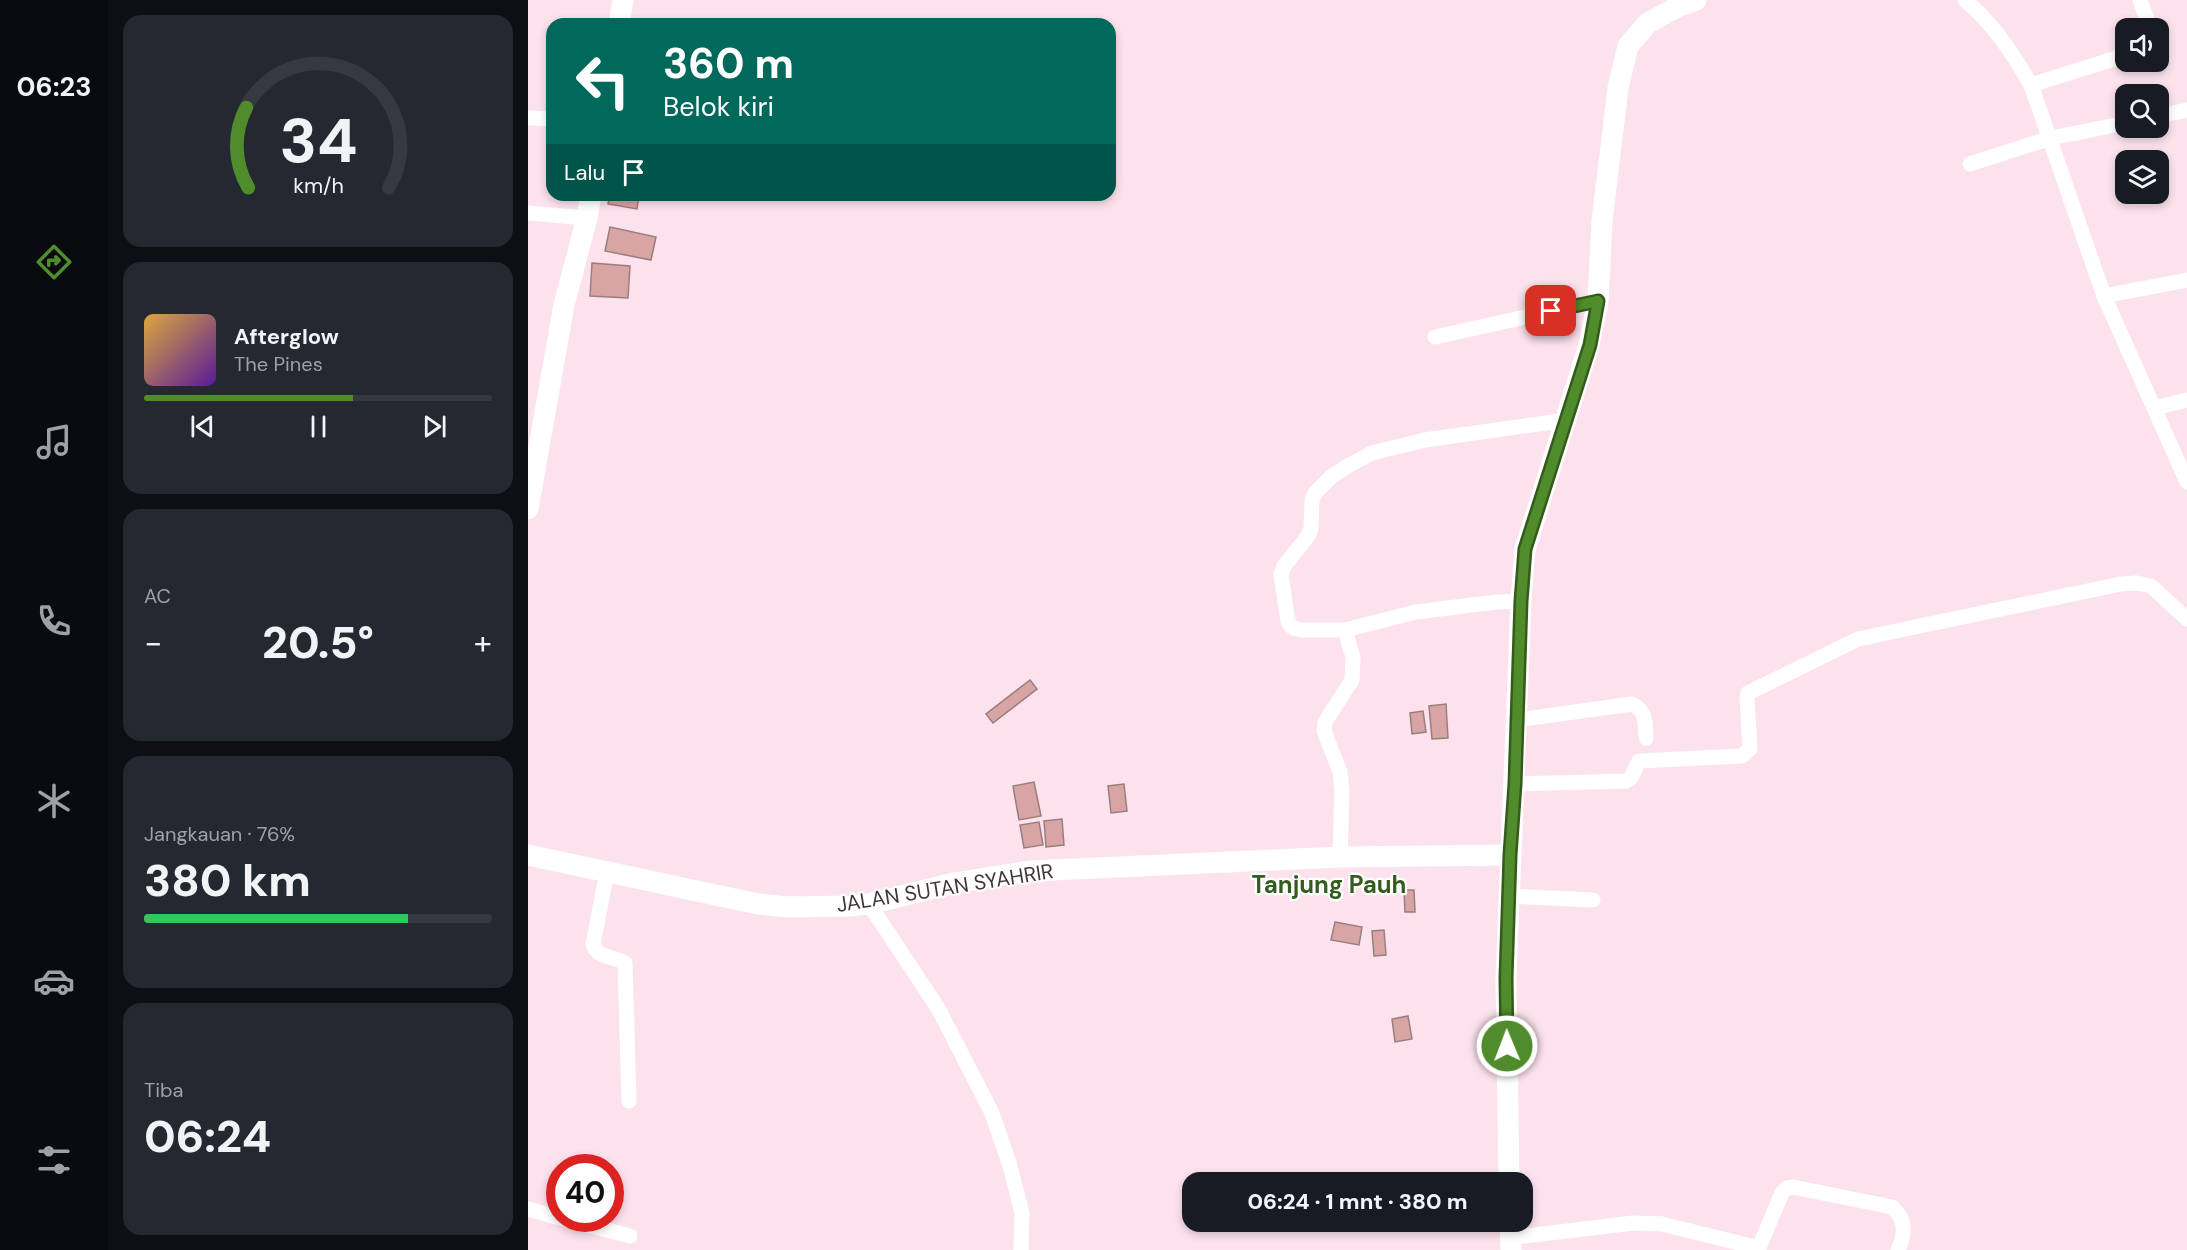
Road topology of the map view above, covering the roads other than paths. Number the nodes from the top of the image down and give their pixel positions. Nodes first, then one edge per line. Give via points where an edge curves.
1 (623, 0) edge
2 (1696, 0) edge
3 (1965, 0) edge
4 (2140, 0) edge
5 (620, 18) edge
6 (2146, 18) edge
7 (2115, 58) edge
8 (2031, 85) junction
9 (2187, 110) edge
10 (2169, 114) edge
11 (528, 118) edge
12 (546, 119) edge
13 (2115, 125) edge
14 (2051, 138) junction
15 (1970, 164) dead end
16 (590, 201) edge
17 (528, 213) edge
18 (587, 218) junction
19 (2187, 280) edge
20 (2104, 296) junction
21 (1598, 301) junction
22 (1435, 337) dead end
23 (2187, 400) edge
24 (2154, 408) junction
25 (1567, 420) junction
26 (2187, 482) edge
27 (528, 509) edge
28 (1521, 601) junction
29 (2187, 620) edge
30 (1345, 630) junction
31 (1517, 720) junction
32 (1646, 738) dead end
33 (1515, 784) junction
34 (528, 855) edge
35 (1510, 855) junction
36 (1340, 857) junction
37 (607, 872) junction
38 (1509, 896) junction
39 (1593, 900) dead end
40 (869, 904) junction
41 (629, 1101) dead end
42 (1509, 1172) edge
43 (528, 1209) edge
44 (546, 1214) edge
45 (614, 1232) edge
46 (630, 1236) dead end
47 (1510, 1236) edge
48 (1758, 1249) edge
49 (1021, 1250) edge
50 (1898, 1250) edge

1 - 5 street
2 - 21 street via 1648,23 1628,46 1618,88 1602,221
3 - 8 street via 1986,18
4 - 6 street
7 - 8 street
8 - 14 street
9 - 10 street
11 - 12 street
13 - 14 street
14 - 15 street
14 - 20 street
16 - 18 street
17 - 18 street
18 - 27 street via 564,305
19 - 20 street
20 - 24 street
21 - 22 street
21 - 25 street via 1590,345
23 - 24 street
24 - 26 street
25 - 28 street via 1525,549
25 - 30 street via 1425,440 1372,453 1331,477 1312,501 1311,529 1284,566 1281,586 1288,622 1293,628
28 - 30 street via 1416,612
28 - 31 street
29 - 33 street via 2151,586 2137,583 1858,639 1748,693 1750,749 1742,756 1639,761 1626,781
30 - 36 street via 1353,657 1352,680 1325,722 1324,732 1340,772
31 - 32 street via 1632,704 1645,715
31 - 33 street
33 - 35 street
34 - 37 street, JALAN SUTAN SYAHRIR
35 - 36 street, JALAN SUTAN SYAHRIR
35 - 38 street
36 - 40 street, JALAN SUTAN SYAHRIR via 1030,871 954,883
37 - 40 street, JALAN SUTAN SYAHRIR via 758,904
37 - 41 street via 593,944 598,953 625,963
38 - 39 street
38 - 42 street
40 - 49 street via 938,1008 992,1113 1022,1213
43 - 44 street
45 - 46 street
47 - 48 street via 1633,1223 1662,1224
48 - 50 street via 1782,1193 1793,1187 1892,1207 1904,1227

